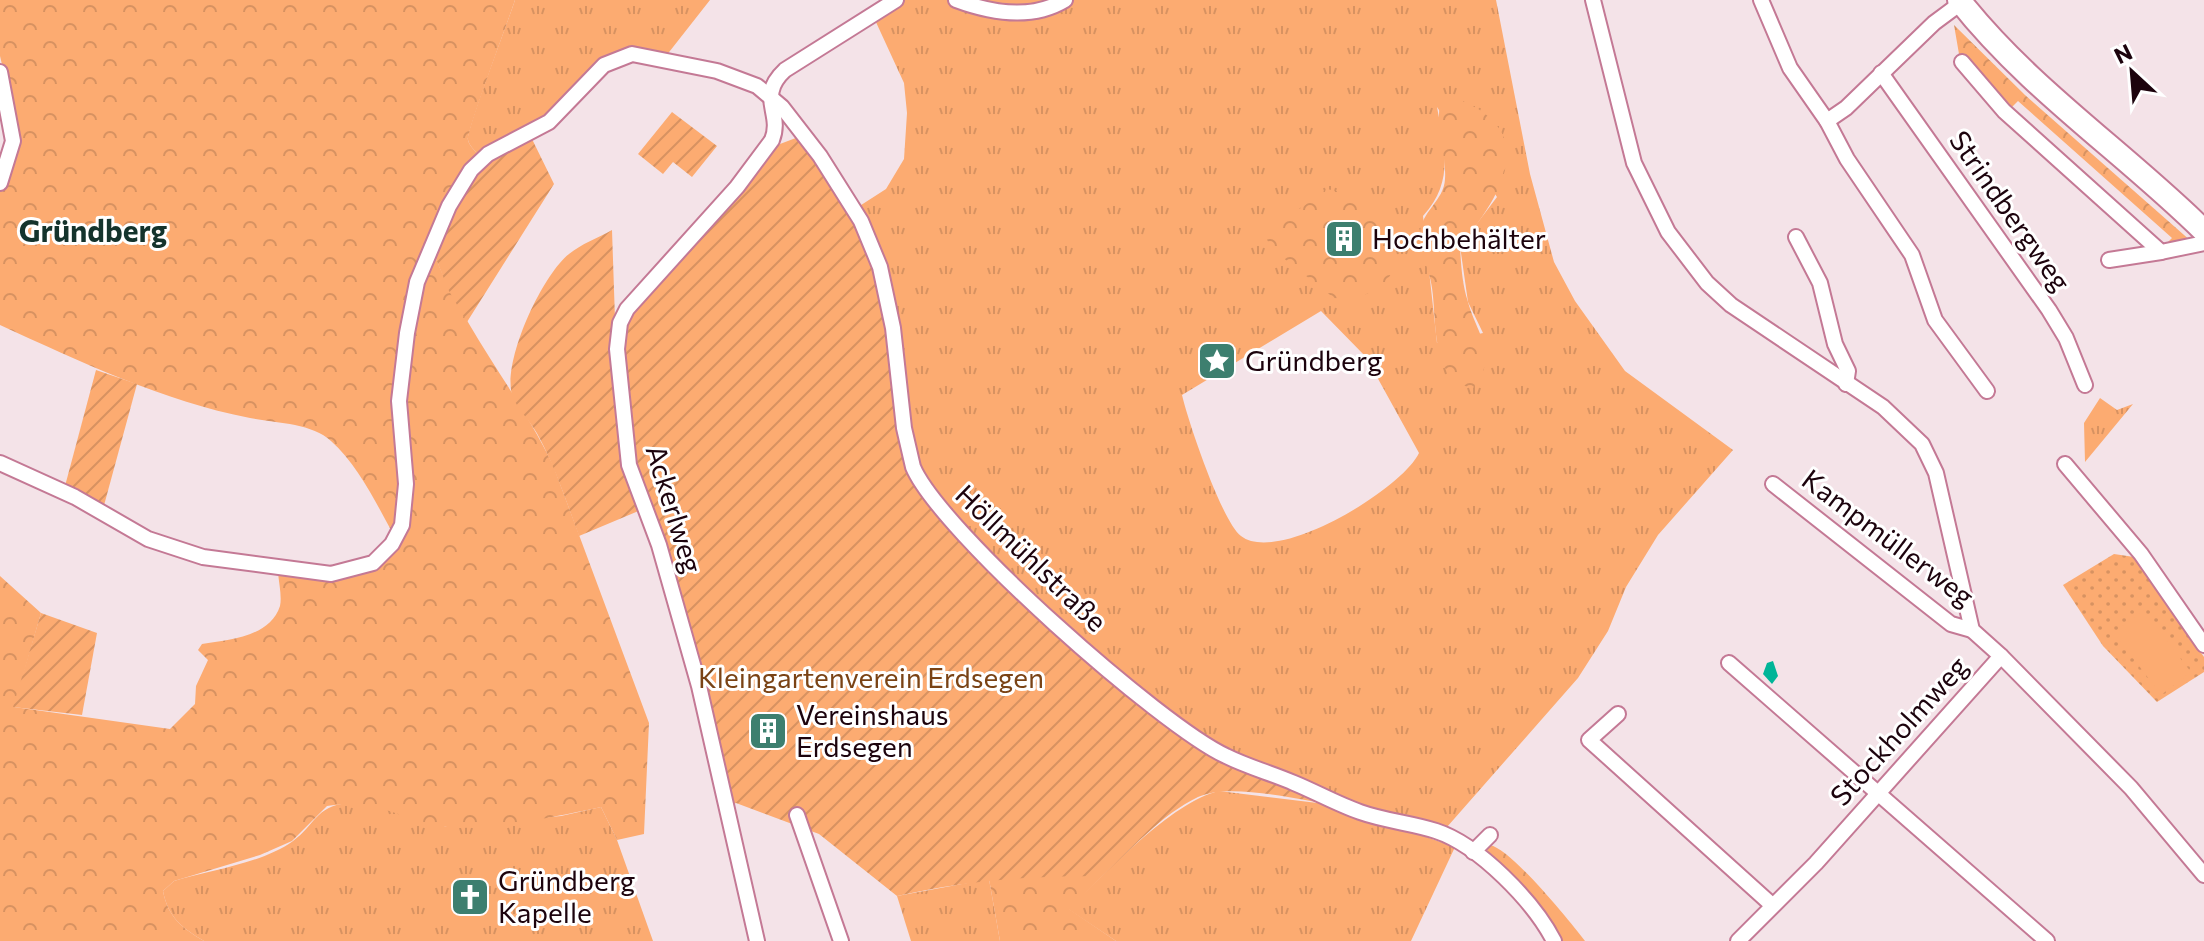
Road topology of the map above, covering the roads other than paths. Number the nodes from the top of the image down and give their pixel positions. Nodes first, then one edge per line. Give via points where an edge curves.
1 (896, 0) edge
2 (956, 0) edge
3 (1065, 0) edge
4 (1593, 0) edge
5 (1761, 0) edge
6 (1960, 1) edge
7 (1962, 62) dead end
8 (0, 72) edge
9 (1881, 73) junction
10 (770, 94) junction
11 (1827, 121) junction
12 (799, 129) junction
13 (772, 140) junction
14 (0, 183) edge
15 (2204, 231) edge
16 (1796, 237) dead end
17 (2204, 243) edge
18 (2161, 252) junction
19 (2109, 260) dead end
20 (1846, 384) junction
21 (2085, 385) dead end
22 (1987, 391) dead end
23 (0, 463) edge
24 (2065, 464) dead end
25 (1773, 484) dead end
26 (1972, 630) junction
27 (2204, 645) edge
28 (2001, 656) junction
29 (1729, 663) dead end
30 (1618, 714) dead end
31 (1878, 794) junction
32 (797, 815) dead end
33 (1490, 835) dead end
34 (1473, 852) junction
35 (2204, 875) edge
36 (1772, 905) junction
37 (757, 941) edge
38 (841, 941) edge
39 (1554, 941) edge
40 (1738, 941) edge
41 (2047, 941) edge

1 - 10 street via 785,70
2 - 3 street via 1023,12
4 - 20 street, Stockholmweg via 1634,163 1676,245 1731,305
5 - 11 street via 1790,68
6 - 9 street
6 - 15 main road via 2050,95
7 - 18 street via 2004,111
8 - 14 street via 13,141
9 - 11 street
9 - 21 street, Strindbergweg via 2049,310
10 - 12 street, Höllmühlstraße
10 - 13 street
10 - 23 street, Höllmühlstraße via 717,71 637,54 620,56 599,70 555,118 488,154 471,170 436,233 417,282 399,401 405,509 392,544 368,566 316,573 203,557 148,539 75,497
11 - 22 street via 1912,255 1935,320
12 - 13 street
12 - 34 street, Höllmühlstraße via 846,194 871,242 888,297 908,452 926,492 953,523 1050,617 1210,748 1361,813 1444,834
13 - 37 street, Ackerlweg via 737,187 627,309 617,339 629,465 659,545 699,686
16 - 20 street via 1820,283 1835,344 1848,371
17 - 18 street
18 - 19 street
20 - 26 street, Stockholmweg via 1900,421 1928,453
24 - 27 street via 2141,554
25 - 26 street, Kampmüllerweg via 1951,624
26 - 28 street, Stockholmweg
28 - 31 street, Stockholmweg
28 - 35 street via 2131,788
29 - 31 street
30 - 36 street via 1589,740
31 - 36 street, Stockholmweg
31 - 41 street
32 - 38 street
33 - 34 street
34 - 39 street, Höllmühlstraße via 1518,893
36 - 40 street, Stockholmweg

